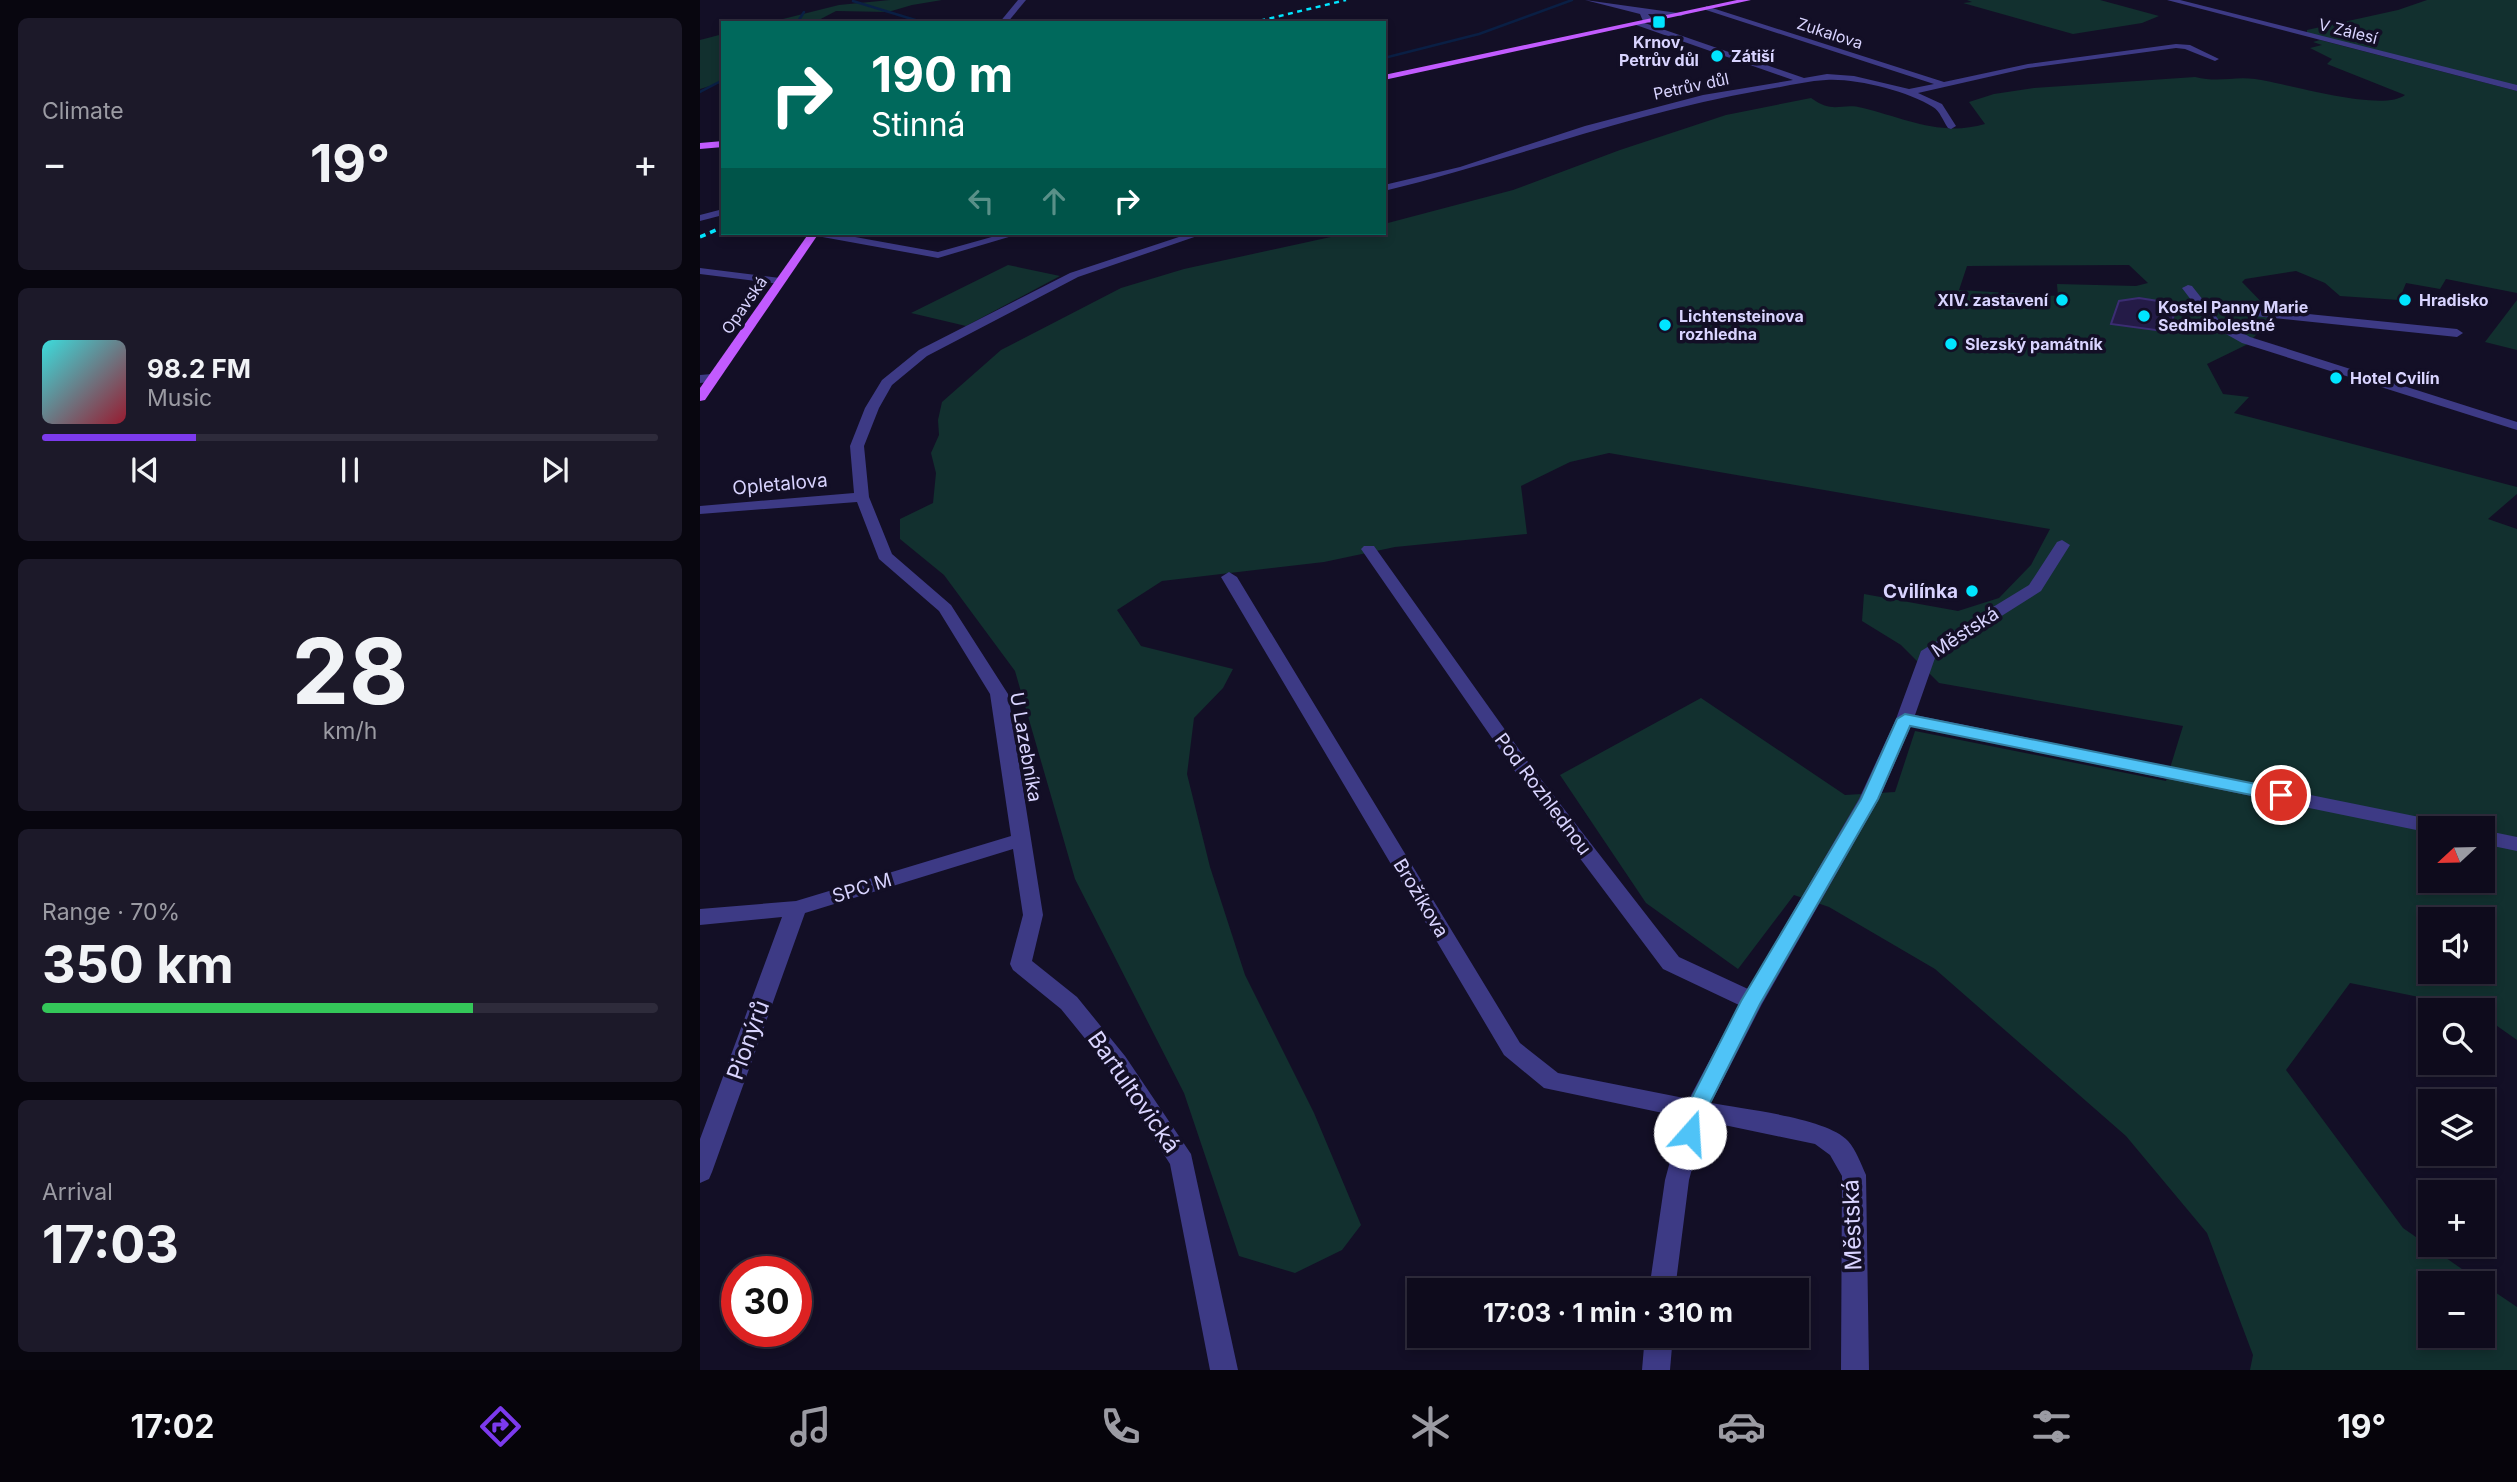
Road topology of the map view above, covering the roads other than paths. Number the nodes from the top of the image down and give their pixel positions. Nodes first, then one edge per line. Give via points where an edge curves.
1 (1022, 0) edge
2 (1589, 0) edge
3 (1747, 0) edge
4 (2172, 0) edge
5 (1709, 8) junction
6 (1643, 12) junction
7 (1681, 14) junction
8 (1005, 21) edge
9 (1650, 21) junction
10 (1639, 23) junction
11 (2216, 59) dead end
12 (1387, 77) edge
13 (1804, 80) junction
14 (1943, 85) junction
15 (2517, 88) edge
16 (1909, 92) junction
17 (1951, 126) dead end
18 (721, 144) edge
19 (700, 146) edge
20 (1386, 188) edge
21 (721, 213) edge
22 (700, 218) edge
23 (814, 235) edge
24 (827, 235) edge
25 (1010, 235) edge
26 (1195, 235) edge
27 (700, 271) edge
28 (780, 281) junction
29 (2189, 288) dead end
30 (2249, 312) dead end
31 (2456, 333) dead end
32 (706, 379) edge
33 (700, 397) edge
34 (2517, 426) edge
35 (862, 497) junction
36 (700, 510) edge
37 (2062, 545) dead end
38 (1369, 549) dead end
39 (1229, 577) dead end
40 (1905, 719) junction
41 (2418, 824) edge
42 (1021, 840) junction
43 (2496, 840) edge
44 (2517, 844) edge
45 (796, 908) junction
46 (700, 917) edge
47 (1021, 964) joint
48 (1752, 1001) junction
49 (1696, 1109) junction
50 (700, 1172) edge
51 (1664, 1278) edge
52 (1658, 1348) edge
53 (1224, 1370) edge
54 (1656, 1370) edge
55 (1855, 1370) edge

1 - 8 street
2 - 6 street
3 - 5 main road
4 - 15 street, V Zálesí
5 - 7 main road
5 - 14 street, Zukalova
6 - 7 street
6 - 9 street
7 - 9 main road
9 - 10 main road
10 - 12 main road
10 - 13 street
11 - 14 street, Petrův důl via 2176,46 2028,66
13 - 16 street, Petrův důl via 1854,79
13 - 20 street, Petrův důl via 1675,103 1463,169
14 - 16 street, Petrův důl
16 - 17 street via 1939,106
18 - 19 main road
21 - 22 street
23 - 28 main road, Opavská
24 - 25 street via 938,255
26 - 35 street, U Lazebníka via 1074,275 923,353 887,383 872,408 857,446
27 - 28 street
28 - 32 main road, Opavská
29 - 34 street via 2223,329 2246,340
30 - 31 street
32 - 33 main road, Opavská
35 - 36 street, Opletalova
35 - 42 street, U Lazebníka via 885,556 945,608 999,694
37 - 40 street, Městská via 2035,588 1927,655
38 - 48 street, Pod Rozhlednou via 1526,773 1671,963
39 - 49 street, Brožíkova via 1512,1049 1552,1080
40 - 41 street
40 - 48 street, Městská via 1869,799
42 - 45 street, SPC M
42 - 47 street, U Lazebníka via 1033,915
43 - 44 street
45 - 46 street, SPC M
45 - 50 street, Pionýrů
47 - 53 street, Bartultovická via 1069,1003 1117,1062 1182,1161
48 - 49 street, Městská
49 - 51 street, Městská via 1677,1181
49 - 55 street, Městská via 1821,1135 1839,1148 1854,1175
52 - 54 street

